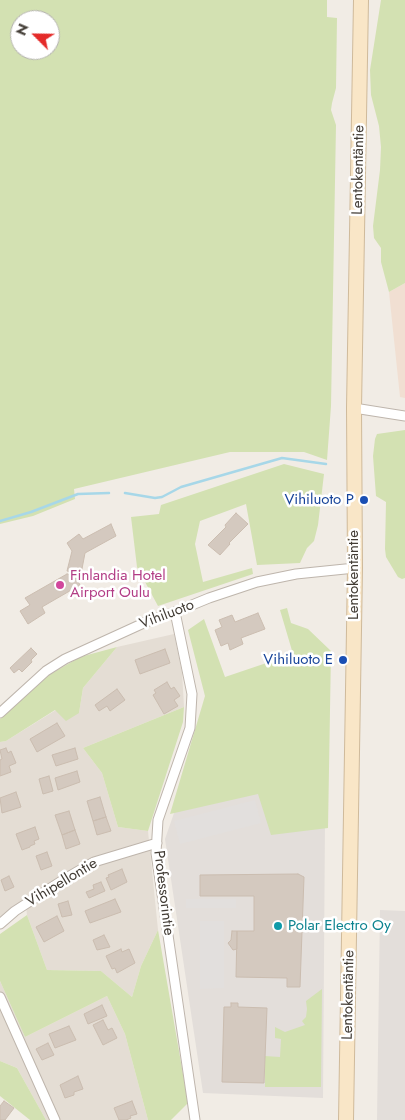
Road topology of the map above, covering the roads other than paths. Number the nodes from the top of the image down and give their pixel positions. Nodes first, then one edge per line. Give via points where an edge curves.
1 (361, 0) edge
2 (354, 408) junction
3 (405, 416) edge
4 (355, 568) junction
5 (176, 612) junction
6 (0, 713) edge
7 (156, 842) junction
8 (0, 924) edge
9 (0, 996) edge
10 (55, 1120) edge
11 (195, 1120) edge
12 (346, 1120) edge

1 - 2 main road, Lentokentäntie
2 - 3 street
2 - 4 main road, Lentokentäntie
4 - 5 street, Vihiluoto via 257,582
4 - 12 main road, Lentokentäntie
5 - 6 street, Vihiluoto via 146,622 66,659 46,672
5 - 7 street, Professorintie via 192,694 190,728 158,820
7 - 8 street, Vihipellontie via 94,862 15,911
7 - 11 street, Professorintie
9 - 10 street

